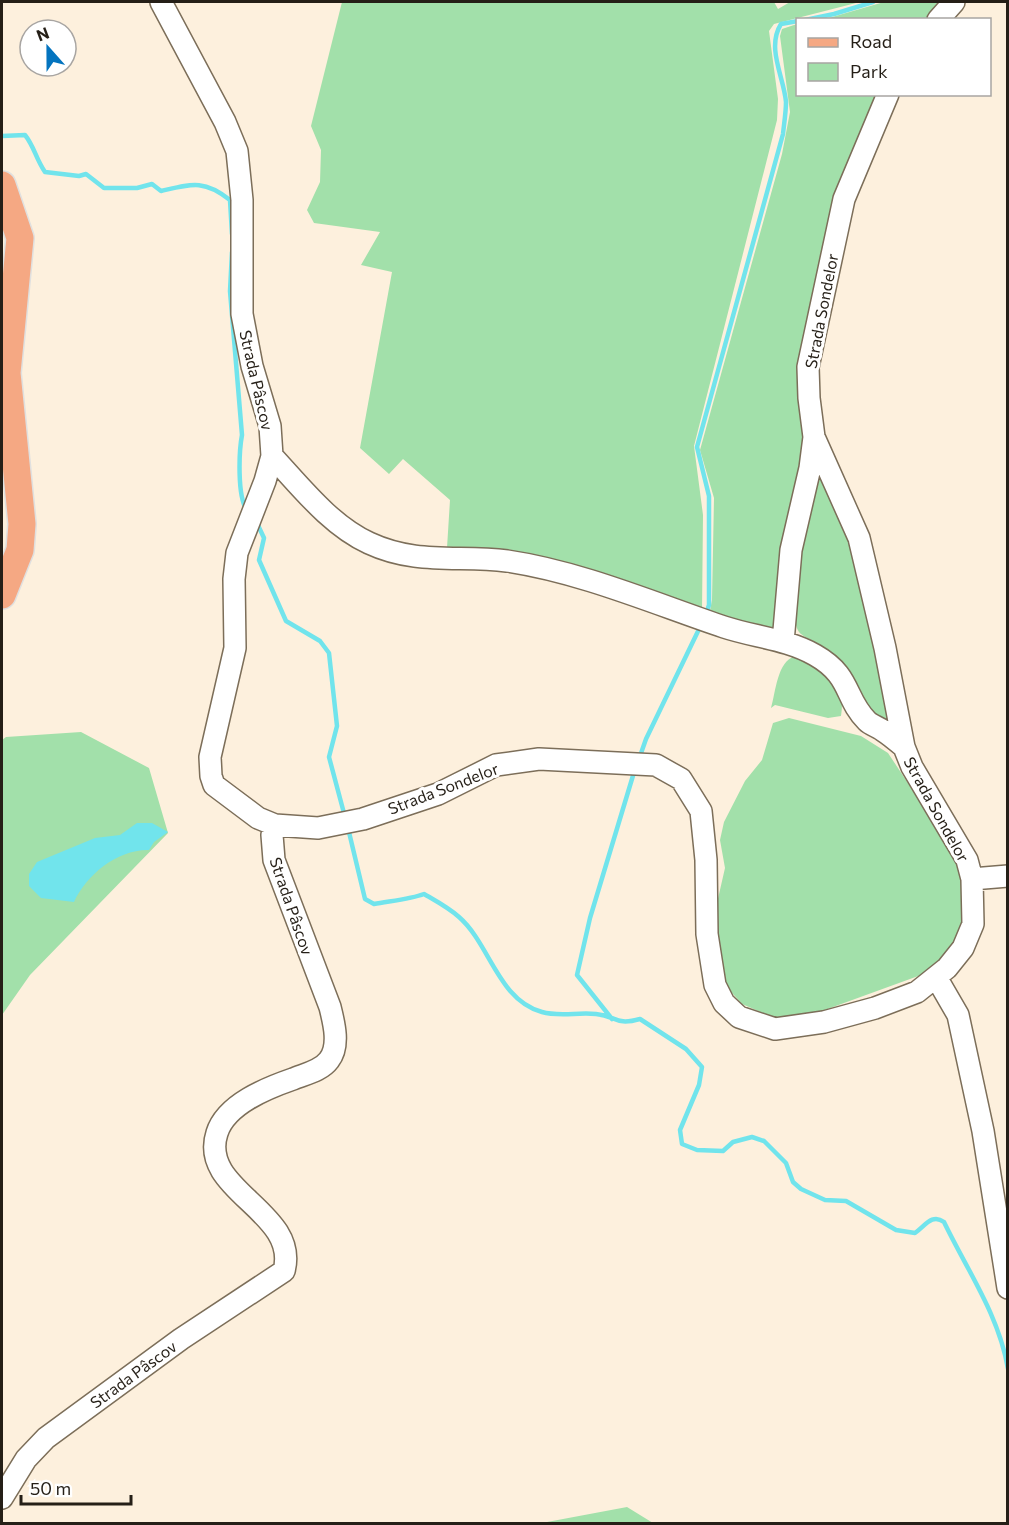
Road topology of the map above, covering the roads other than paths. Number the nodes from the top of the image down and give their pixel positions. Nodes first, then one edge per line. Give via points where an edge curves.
1 (161, 2) edge
2 (954, 2) edge
3 (940, 18) edge
4 (887, 96) edge
5 (2, 185) edge
6 (5, 345) edge
7 (814, 437) junction
8 (272, 456) junction
9 (2, 595) edge
10 (783, 642) junction
11 (904, 747) junction
12 (275, 825) junction
13 (1008, 876) edge
14 (972, 879) junction
15 (936, 977) junction
16 (1008, 1288) edge
17 (2, 1498) edge

1 - 8 street, Strada Pâscov via 237,151 242,200 242,314 270,426
2 - 3 street
4 - 7 street, Strada Sondelor via 844,199 819,307 808,367
5 - 6 main road via 20,238
6 - 9 main road via 22,524 14,572
7 - 10 street via 791,550
7 - 11 street, Strada Sondelor via 859,538
8 - 10 street via 335,521 391,553 423,559 507,561 580,579 726,628
8 - 12 street, Strada Pâscov via 237,553 236,648 210,757 210,776 214,785 258,818
10 - 11 street via 833,667 867,722
11 - 14 street, Strada Sondelor via 967,860
12 - 15 street, Strada Sondelor via 318,828 363,819 438,794 496,765 539,759 656,765 681,779 701,811 707,934 715,985 724,1003 739,1017 775,1029 824,1022 917,992
12 - 17 street, Strada Pâscov via 274,860 330,1007 334,1047 330,1060 317,1070 243,1102 217,1130 213,1149 220,1169 268,1218 282,1241 287,1258 284,1271 181,1339 46,1438 26,1459
13 - 14 street
14 - 15 street, Strada Sondelor via 973,924 963,948
15 - 16 street via 958,1015 983,1131

